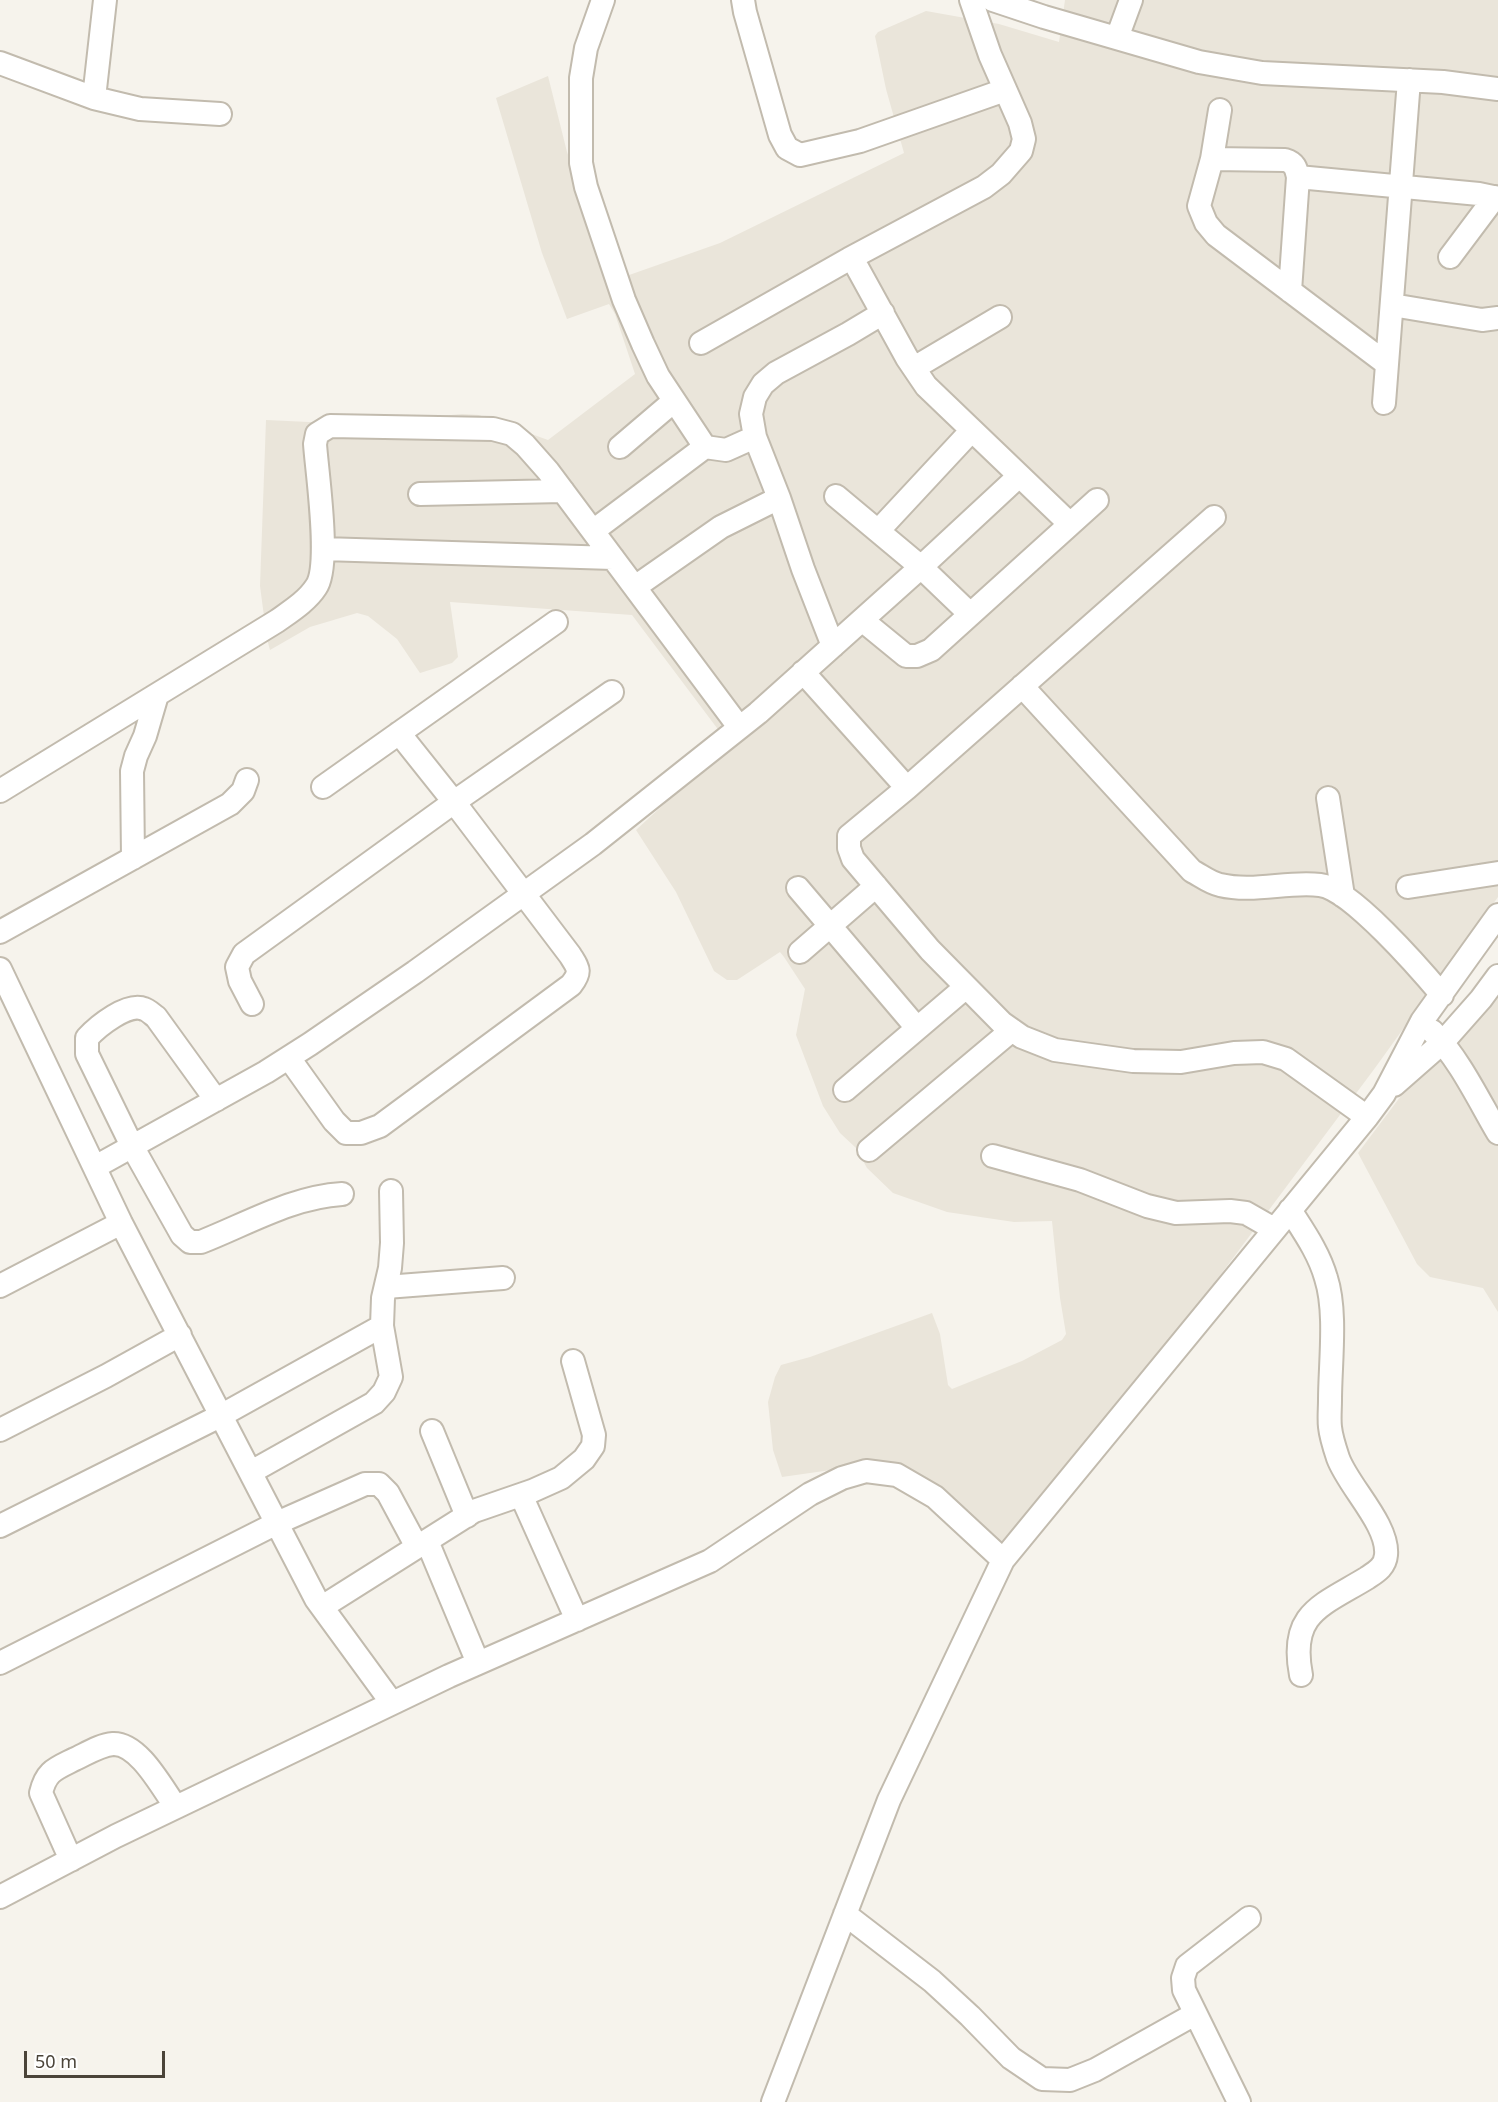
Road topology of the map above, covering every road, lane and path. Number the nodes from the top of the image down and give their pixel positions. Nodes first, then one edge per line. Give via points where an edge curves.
1 (105, 0) edge
2 (603, 0) edge
3 (743, 0) edge
4 (971, 0) edge
5 (993, 0) edge
6 (1131, 0) edge
7 (1117, 38) junction
8 (0, 63) edge
9 (1409, 80) junction
10 (1498, 89) edge
11 (1005, 90) junction
12 (94, 98) junction
13 (1220, 110) dead end
14 (220, 114) dead end
15 (1212, 159) junction
16 (1298, 177) junction
17 (1401, 186) junction
18 (1497, 197) edge
19 (1450, 256) dead end
20 (852, 258) junction
21 (1290, 291) junction
22 (1392, 305) junction
23 (883, 313) junction
24 (1000, 317) dead end
25 (1498, 318) edge
26 (700, 343) dead end
27 (1387, 364) junction
28 (914, 368) junction
29 (675, 401) junction
30 (1384, 403) dead end
31 (972, 430) junction
32 (755, 437) junction
33 (620, 447) dead end
34 (705, 447) junction
35 (1019, 476) junction
36 (563, 491) junction
37 (420, 494) dead end
38 (836, 496) dead end
39 (779, 498) junction
40 (1097, 500) dead end
41 (1214, 517) dead end
42 (1070, 524) junction
43 (593, 531) junction
44 (878, 531) junction
45 (323, 549) junction
46 (613, 558) junction
47 (921, 567) junction
48 (635, 587) junction
49 (970, 614) junction
50 (862, 620) junction
51 (556, 622) dead end
52 (833, 646) junction
53 (803, 672) junction
54 (1022, 686) junction
55 (612, 692) dead end
56 (157, 695) junction
57 (739, 727) junction
58 (399, 733) junction
59 (247, 780) dead end
60 (323, 787) dead end
61 (907, 788) junction
62 (0, 791) edge
63 (1328, 798) dead end
64 (454, 802) junction
65 (133, 858) junction
66 (1498, 873) edge
67 (876, 886) junction
68 (1408, 887) dead end
69 (798, 888) dead end
70 (523, 893) junction
71 (1343, 896) junction
72 (1498, 915) edge
73 (829, 926) junction
74 (0, 932) edge
75 (800, 952) dead end
76 (0, 969) edge
77 (1498, 976) edge
78 (966, 987) junction
79 (1442, 994) junction
80 (252, 1004) dead end
81 (1422, 1021) junction
82 (917, 1028) junction
83 (1012, 1030) junction
84 (1443, 1042) junction
85 (289, 1058) junction
86 (845, 1090) dead end
87 (1384, 1094) junction
88 (216, 1100) junction
89 (1367, 1117) junction
90 (1498, 1133) edge
91 (132, 1146) junction
92 (869, 1150) dead end
93 (993, 1156) dead end
94 (94, 1167) junction
95 (391, 1191) dead end
96 (342, 1194) dead end
97 (1290, 1210) junction
98 (121, 1222) junction
99 (1274, 1229) junction
100 (503, 1278) dead end
101 (0, 1286) edge
102 (386, 1287) junction
103 (382, 1326) junction
104 (180, 1335) junction
105 (573, 1361) dead end
106 (222, 1415) junction
107 (0, 1430) edge
108 (432, 1431) dead end
109 (251, 1472) junction
110 (521, 1495) junction
111 (467, 1516) junction
112 (278, 1523) junction
113 (0, 1526) edge
114 (422, 1544) junction
115 (1003, 1560) junction
116 (322, 1607) junction
117 (577, 1620) junction
118 (0, 1663) edge
119 (478, 1663) junction
120 (1301, 1675) dead end
121 (392, 1703) junction
122 (176, 1807) junction
123 (71, 1860) junction
124 (0, 1897) edge
125 (845, 1914) junction
126 (1249, 1918) dead end
127 (1195, 2014) junction
128 (773, 2102) edge
129 (1239, 2102) edge

1 - 12 street
2 - 29 street via 586,48 581,78 581,163 624,300 658,376
3 - 11 street via 780,135 787,148 800,155 860,141
4 - 11 street
5 - 7 street
6 - 7 street
7 - 9 street via 1199,62 1262,73
8 - 12 street
9 - 10 street
9 - 17 street
11 - 20 street via 1024,139 1021,151 1001,174 962,200
12 - 14 street via 140,109
13 - 15 street
15 - 16 street via 1285,160 1292,162
15 - 21 street via 1199,206 1206,223 1216,235
16 - 17 street
16 - 21 street
17 - 18 street
17 - 22 street
18 - 19 street
20 - 23 street
20 - 26 street
21 - 27 street
22 - 25 street via 1482,320
22 - 27 street
23 - 28 street
23 - 32 street via 763,384 751,414
24 - 28 street
27 - 30 street
28 - 31 street via 926,386
29 - 33 street
29 - 34 street
31 - 35 street
31 - 44 street
32 - 34 street via 726,450
32 - 39 street
34 - 43 street
35 - 42 street
35 - 47 street
36 - 37 street
36 - 43 street
36 - 45 street via 512,434 493,429 330,426 317,434 315,444
38 - 44 street
39 - 48 street via 721,527
39 - 52 street
40 - 42 street
41 - 54 street
42 - 49 street
43 - 46 street
44 - 47 street
45 - 46 street
45 - 56 street via 318,586 307,598 277,621
46 - 48 street
47 - 49 street
47 - 50 street
48 - 57 street
49 - 50 street via 931,650 917,656 906,656
50 - 52 street
51 - 58 street
52 - 53 street
53 - 57 street
53 - 61 street
54 - 61 street
54 - 71 street via 1192,871 1218,885 1250,889 1323,885
55 - 64 street
56 - 62 street
56 - 65 street via 132,771
57 - 70 street via 593,843
58 - 60 street
58 - 64 street
59 - 65 street via 243,791 230,804
61 - 67 street via 849,836 853,859
63 - 71 street
64 - 70 street
64 - 80 street via 244,954 237,967
65 - 74 street
66 - 68 street
67 - 73 street
67 - 78 street
69 - 73 street
70 - 85 street
70 - 85 street via 578,968 572,985 380,1126 361,1133 346,1133
71 - 79 street via 1401,947
72 - 79 street
73 - 75 street
73 - 82 street
76 - 94 street
77 - 84 street
78 - 82 street
78 - 83 street
79 - 81 street
81 - 84 street
81 - 87 street
82 - 86 street
83 - 89 street via 1055,1050 1133,1061 1181,1062 1263,1052 1286,1059
83 - 92 street
84 - 87 street
84 - 90 street
85 - 88 street
87 - 89 street
88 - 91 street
88 - 91 street via 156,1017 144,1008 129,1008 97,1027 87,1038 87,1054
89 - 97 street
91 - 94 street
91 - 96 street via 182,1235 190,1242 201,1242 296,1202
93 - 99 street via 1080,1179 1147,1206 1176,1213 1246,1213
94 - 98 street
95 - 102 street via 392,1243
97 - 99 street
97 - 120 street via 1316,1251 1327,1279 1331,1316 1330,1427 1339,1461 1377,1525 1386,1555 1383,1566 1309,1616 1299,1632 1297,1656
98 - 101 street
98 - 104 street
99 - 115 street
100 - 102 street
102 - 103 street
103 - 106 street
103 - 109 street via 391,1377 384,1392 374,1403
104 - 106 street
104 - 107 street
105 - 110 street via 594,1435 593,1446 561,1478
106 - 109 street
106 - 113 street
108 - 111 street
109 - 112 street
110 - 111 street
110 - 117 street
111 - 114 street
112 - 114 street via 365,1484 379,1484
112 - 116 street
112 - 118 street
114 - 116 street
114 - 119 street
115 - 117 street via 935,1497 897,1475 866,1471 810,1494 711,1562
115 - 125 street via 889,1800
116 - 121 street
117 - 119 street
119 - 121 street
121 - 122 street
122 - 123 street
122 - 123 street via 132,1749 115,1744 101,1746 51,1770 41,1793
123 - 124 street
125 - 127 street via 932,1981 1011,2058 1042,2079 1070,2080 1095,2070
125 - 128 street
126 - 127 street via 1187,1966 1184,1990
127 - 129 street

